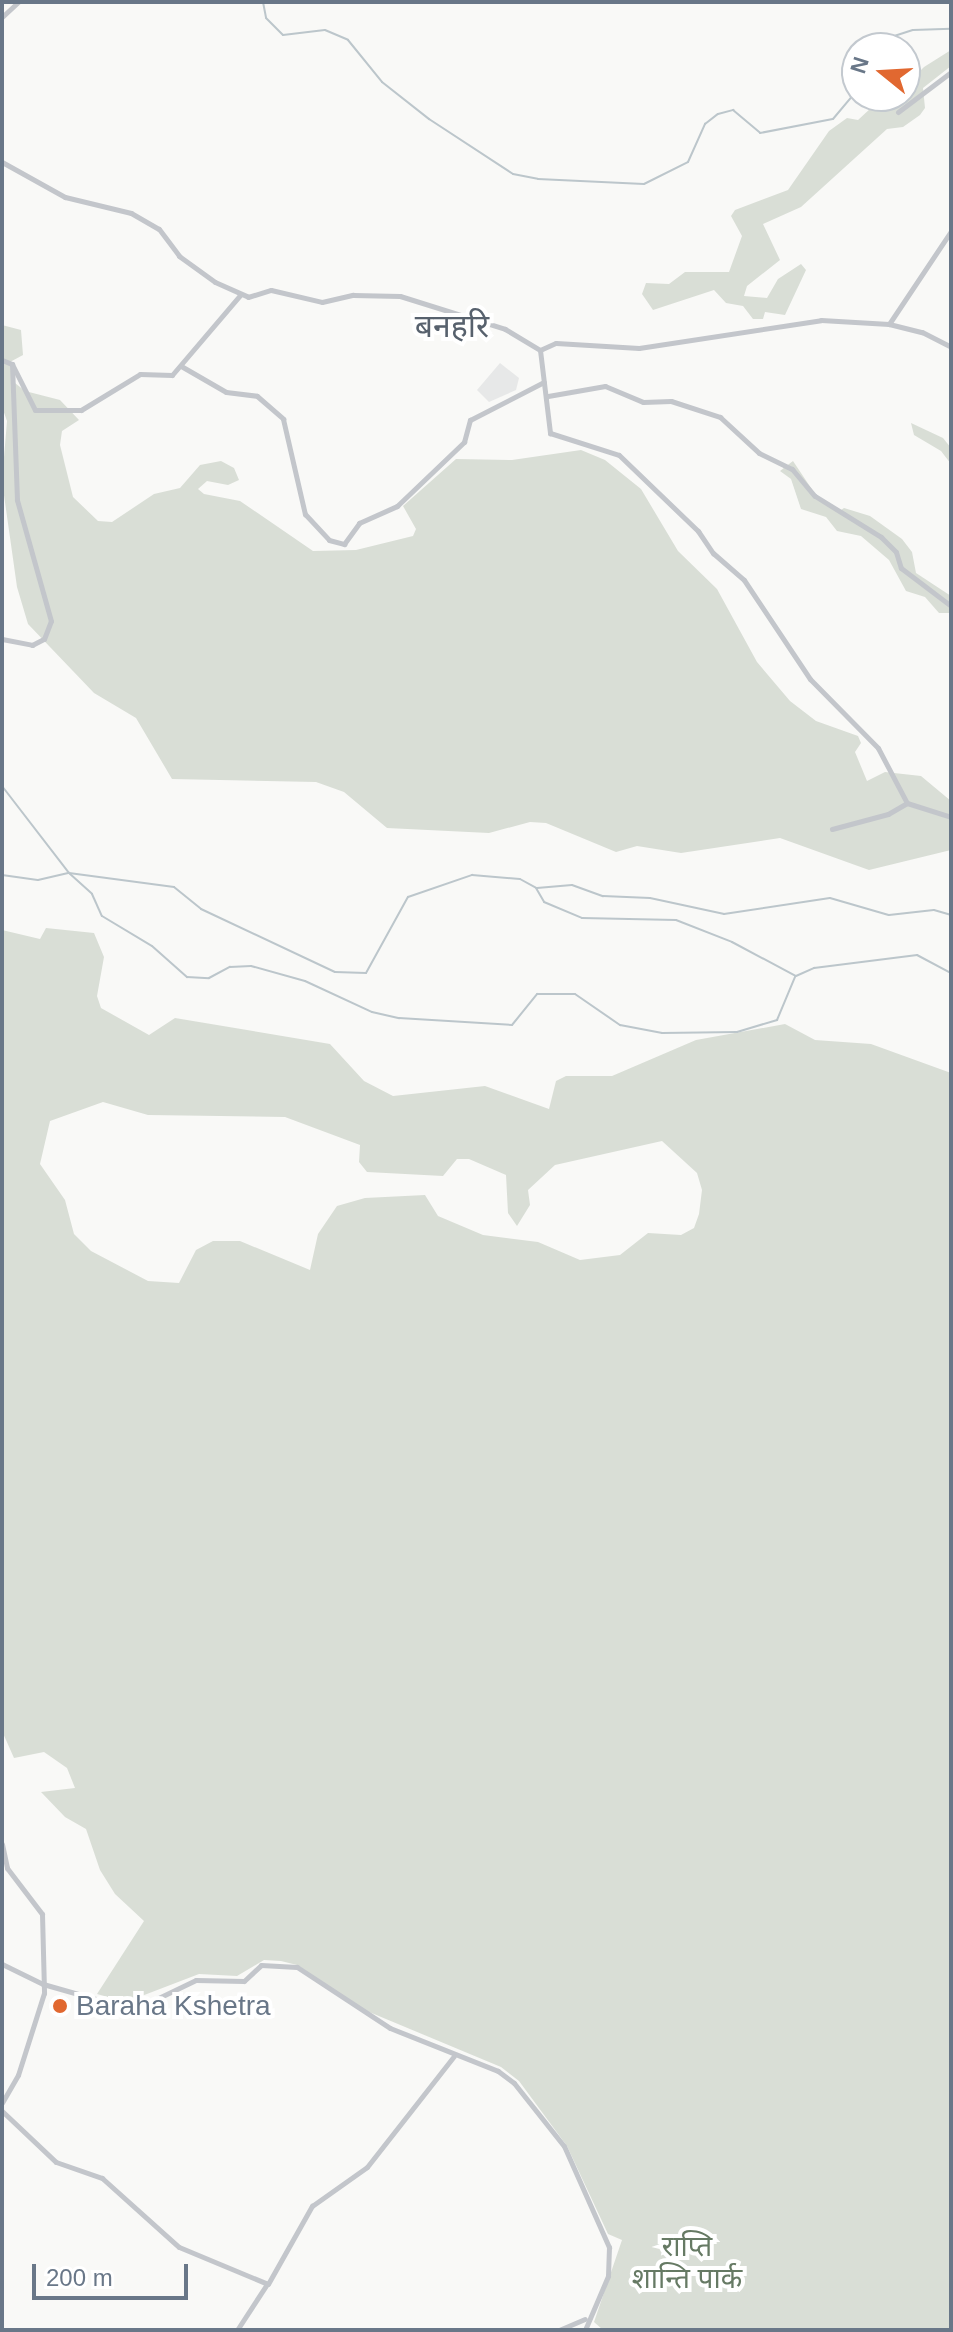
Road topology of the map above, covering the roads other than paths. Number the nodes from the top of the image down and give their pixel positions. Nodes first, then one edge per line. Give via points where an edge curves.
1 (18, 2) edge
2 (2, 17) edge
3 (951, 72) edge
4 (921, 95) edge
5 (2, 162) edge
6 (951, 231) edge
7 (240, 295) junction
8 (889, 324) junction
9 (951, 347) edge
10 (540, 350) junction
11 (2, 360) edge
12 (12, 364) junction
13 (181, 366) junction
14 (544, 382) junction
15 (548, 396) junction
16 (951, 606) edge
17 (2, 639) edge
18 (907, 803) junction
19 (951, 817) edge
20 (832, 829) dead end
21 (2, 1844) edge
22 (2, 1964) edge
23 (43, 1984) junction
24 (454, 2056) junction
25 (2, 2103) edge
26 (2, 2111) edge
27 (268, 2284) junction
28 (586, 2319) junction
29 (237, 2330) edge
30 (559, 2330) edge
31 (585, 2330) edge

1 - 2 street
3 - 4 street
5 - 7 street via 65,197 131,213 165,235 179,256
6 - 8 street
7 - 10 street via 279,291 322,302 353,295 400,296 505,329
7 - 13 street
8 - 9 street
8 - 10 street via 821,320 639,348 556,343
10 - 14 street
11 - 12 street
12 - 13 street via 35,410 56,413 81,410 140,374 172,375
12 - 17 street via 17,500 51,621 44,639 32,645
13 - 14 street via 226,392 257,396 283,419 305,514 329,540 344,544 359,523 397,506 464,442 470,420
14 - 15 street
15 - 16 street via 605,386 643,402 671,401 720,417 759,453 792,469 815,496 881,537 896,552 901,568
15 - 18 street via 550,433 604,448 636,467 744,580 810,679 887,760
18 - 19 street
18 - 20 street via 888,814
21 - 23 street via 7,1868 42,1914
22 - 23 street
23 - 24 street via 124,2007 148,2003 196,1980 244,1981 261,1965 297,1967 367,2016
23 - 25 street via 37,2018
24 - 27 street via 367,2167 312,2206
24 - 28 street via 514,2083 564,2146 609,2247 608,2276
26 - 27 street via 56,2162 102,2178 179,2247
27 - 29 street
28 - 30 street
28 - 31 street

